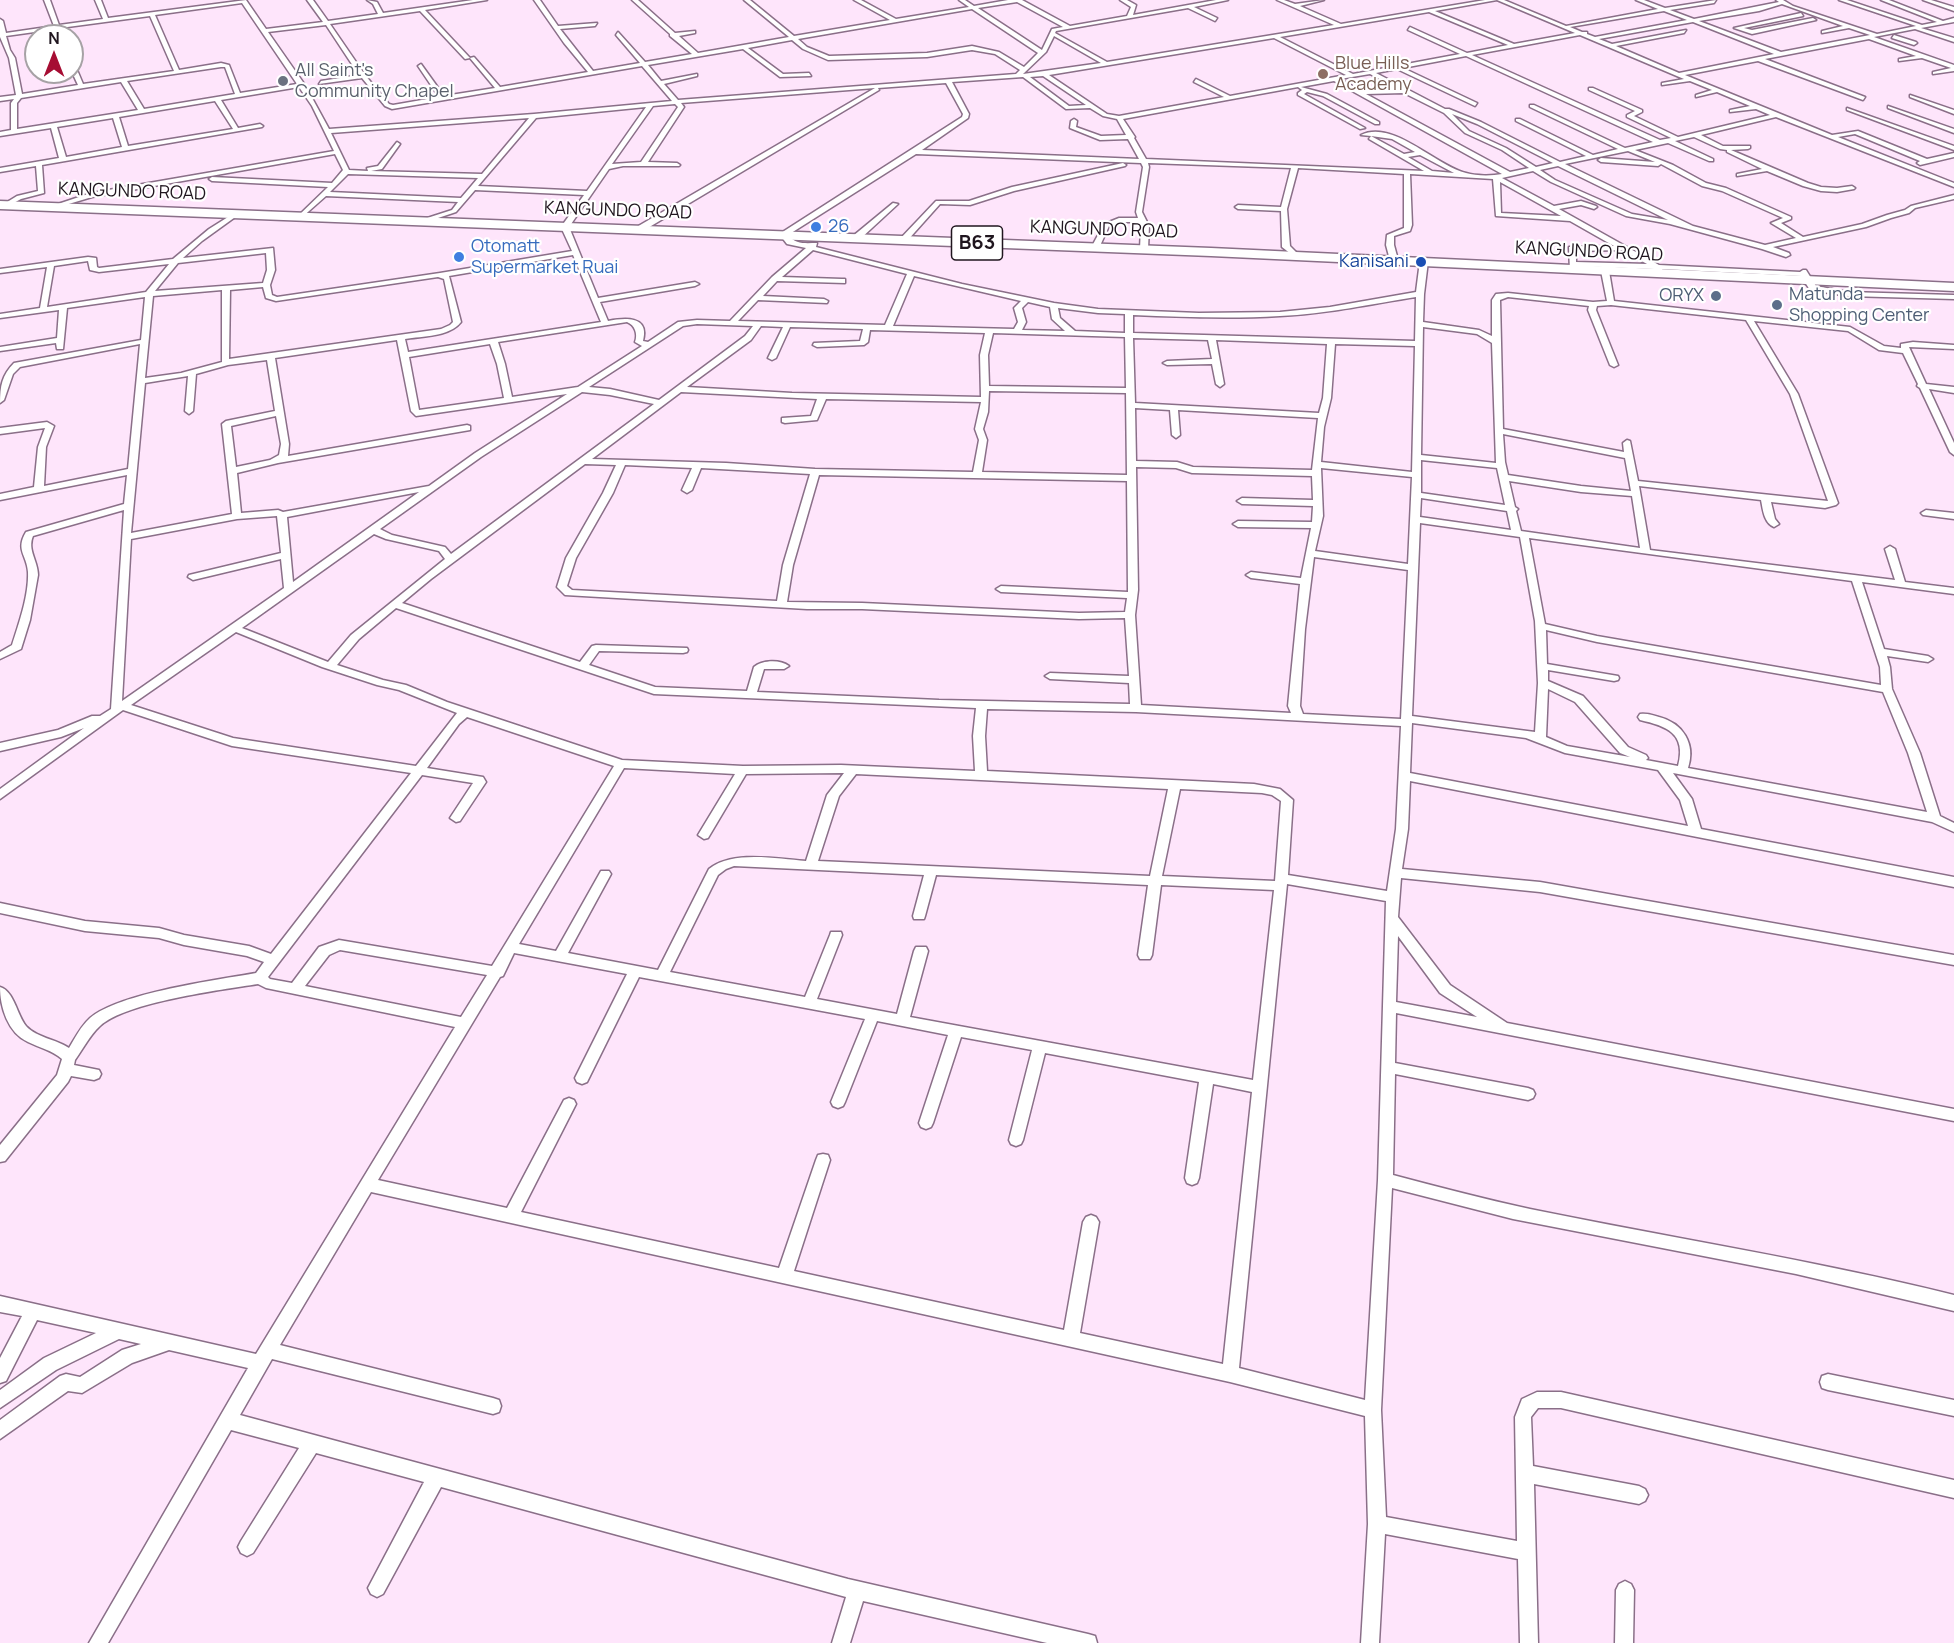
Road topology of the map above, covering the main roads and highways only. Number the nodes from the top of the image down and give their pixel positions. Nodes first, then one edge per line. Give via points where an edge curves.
1 (3, 205) edge
2 (1954, 287) edge

1 - 2 highway, KANGUNDO ROAD / B63 via 1144,249 1605,271 1658,270

